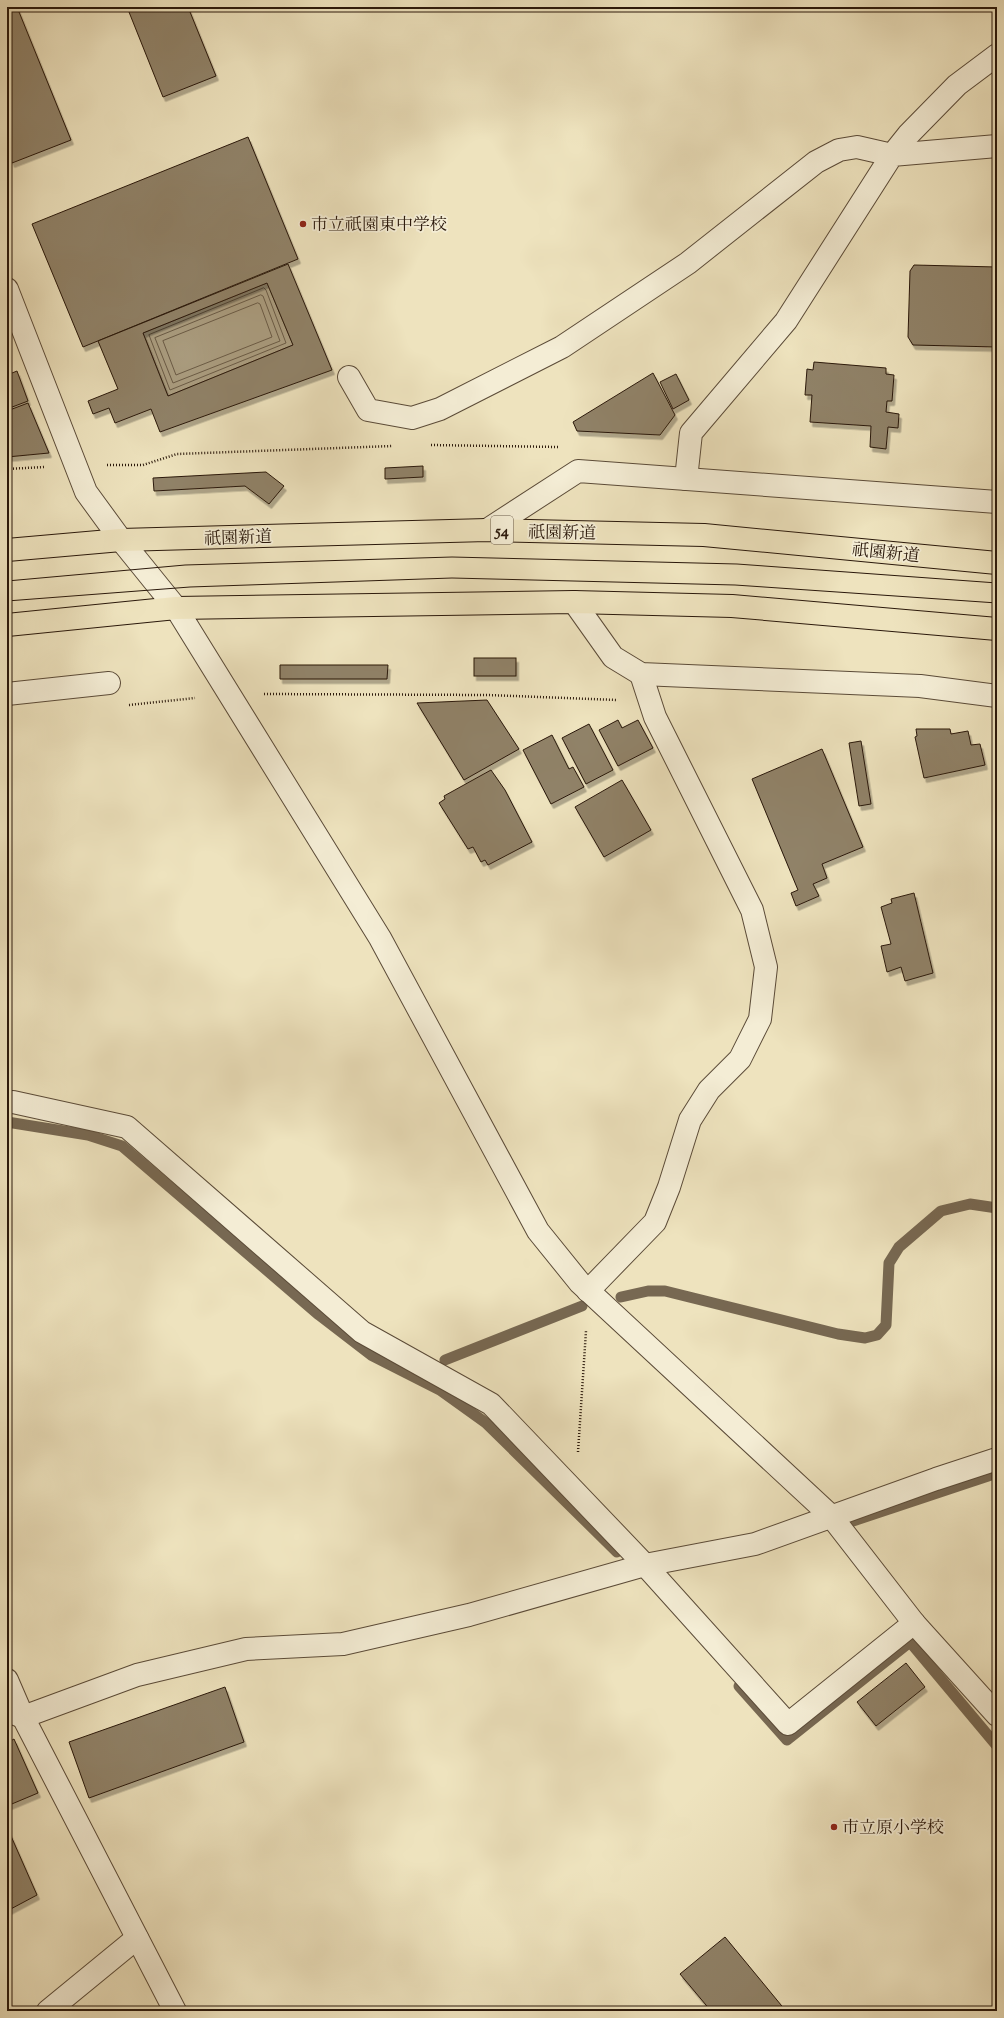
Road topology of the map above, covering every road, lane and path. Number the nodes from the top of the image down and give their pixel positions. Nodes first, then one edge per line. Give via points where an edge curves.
1 (997, 55) edge
2 (997, 146) edge
3 (892, 155) junction
4 (7, 289) edge
5 (349, 377) dead end
6 (423, 445) dead end
7 (399, 446) dead end
8 (564, 447) dead end
9 (105, 465) dead end
10 (48, 467) dead end
11 (7, 469) edge
12 (686, 479) junction
13 (997, 502) edge
14 (487, 530) junction
15 (121, 540) junction
16 (7, 550) edge
17 (997, 563) edge
18 (574, 602) junction
19 (176, 608) junction
20 (7, 625) edge
21 (997, 629) edge
22 (641, 674) junction
23 (110, 683) dead end
24 (7, 694) edge
25 (997, 696) edge
26 (7, 1103) edge
27 (588, 1291) junction
28 (997, 1459) edge
29 (577, 1492) junction
30 (831, 1516) junction
31 (645, 1565) junction
32 (914, 1623) junction
33 (7, 1680) edge
34 (15, 1714) edge
35 (997, 1715) edge
36 (137, 1938) junction
37 (48, 2011) edge
38 (175, 2011) edge

1 - 3 street via 957,85
2 - 3 street
3 - 5 street via 857,148 839,150 816,162 688,262 562,347 440,409 412,418 368,410
3 - 12 street via 786,321 692,434
4 - 15 street via 86,492
6 - 8 path
7 - 9 path via 177,454 143,465
10 - 11 path
12 - 13 street
12 - 14 street via 578,471
14 - 15 highway, 祇園新道 / 54
14 - 17 highway, 祇園新道 / 54 via 704,535
15 - 16 highway, 祇園新道 / 54
15 - 19 street
18 - 19 highway
18 - 21 highway via 732,606
18 - 22 street via 613,657
19 - 20 highway
19 - 27 street via 380,938 538,1231
22 - 25 street via 920,686
22 - 27 street via 655,717 752,910 766,967 760,1019 740,1059 709,1090 690,1120 655,1222
23 - 24 street
26 - 29 street via 13,1102 127,1126 362,1332 491,1404
27 - 29 path
27 - 30 street
28 - 30 street
29 - 31 street
30 - 31 street via 755,1544
30 - 32 street
31 - 32 street via 788,1724
31 - 34 street via 469,1615 343,1644 246,1649 145,1673
32 - 35 street
33 - 34 street
34 - 36 street
36 - 37 street
36 - 38 street

